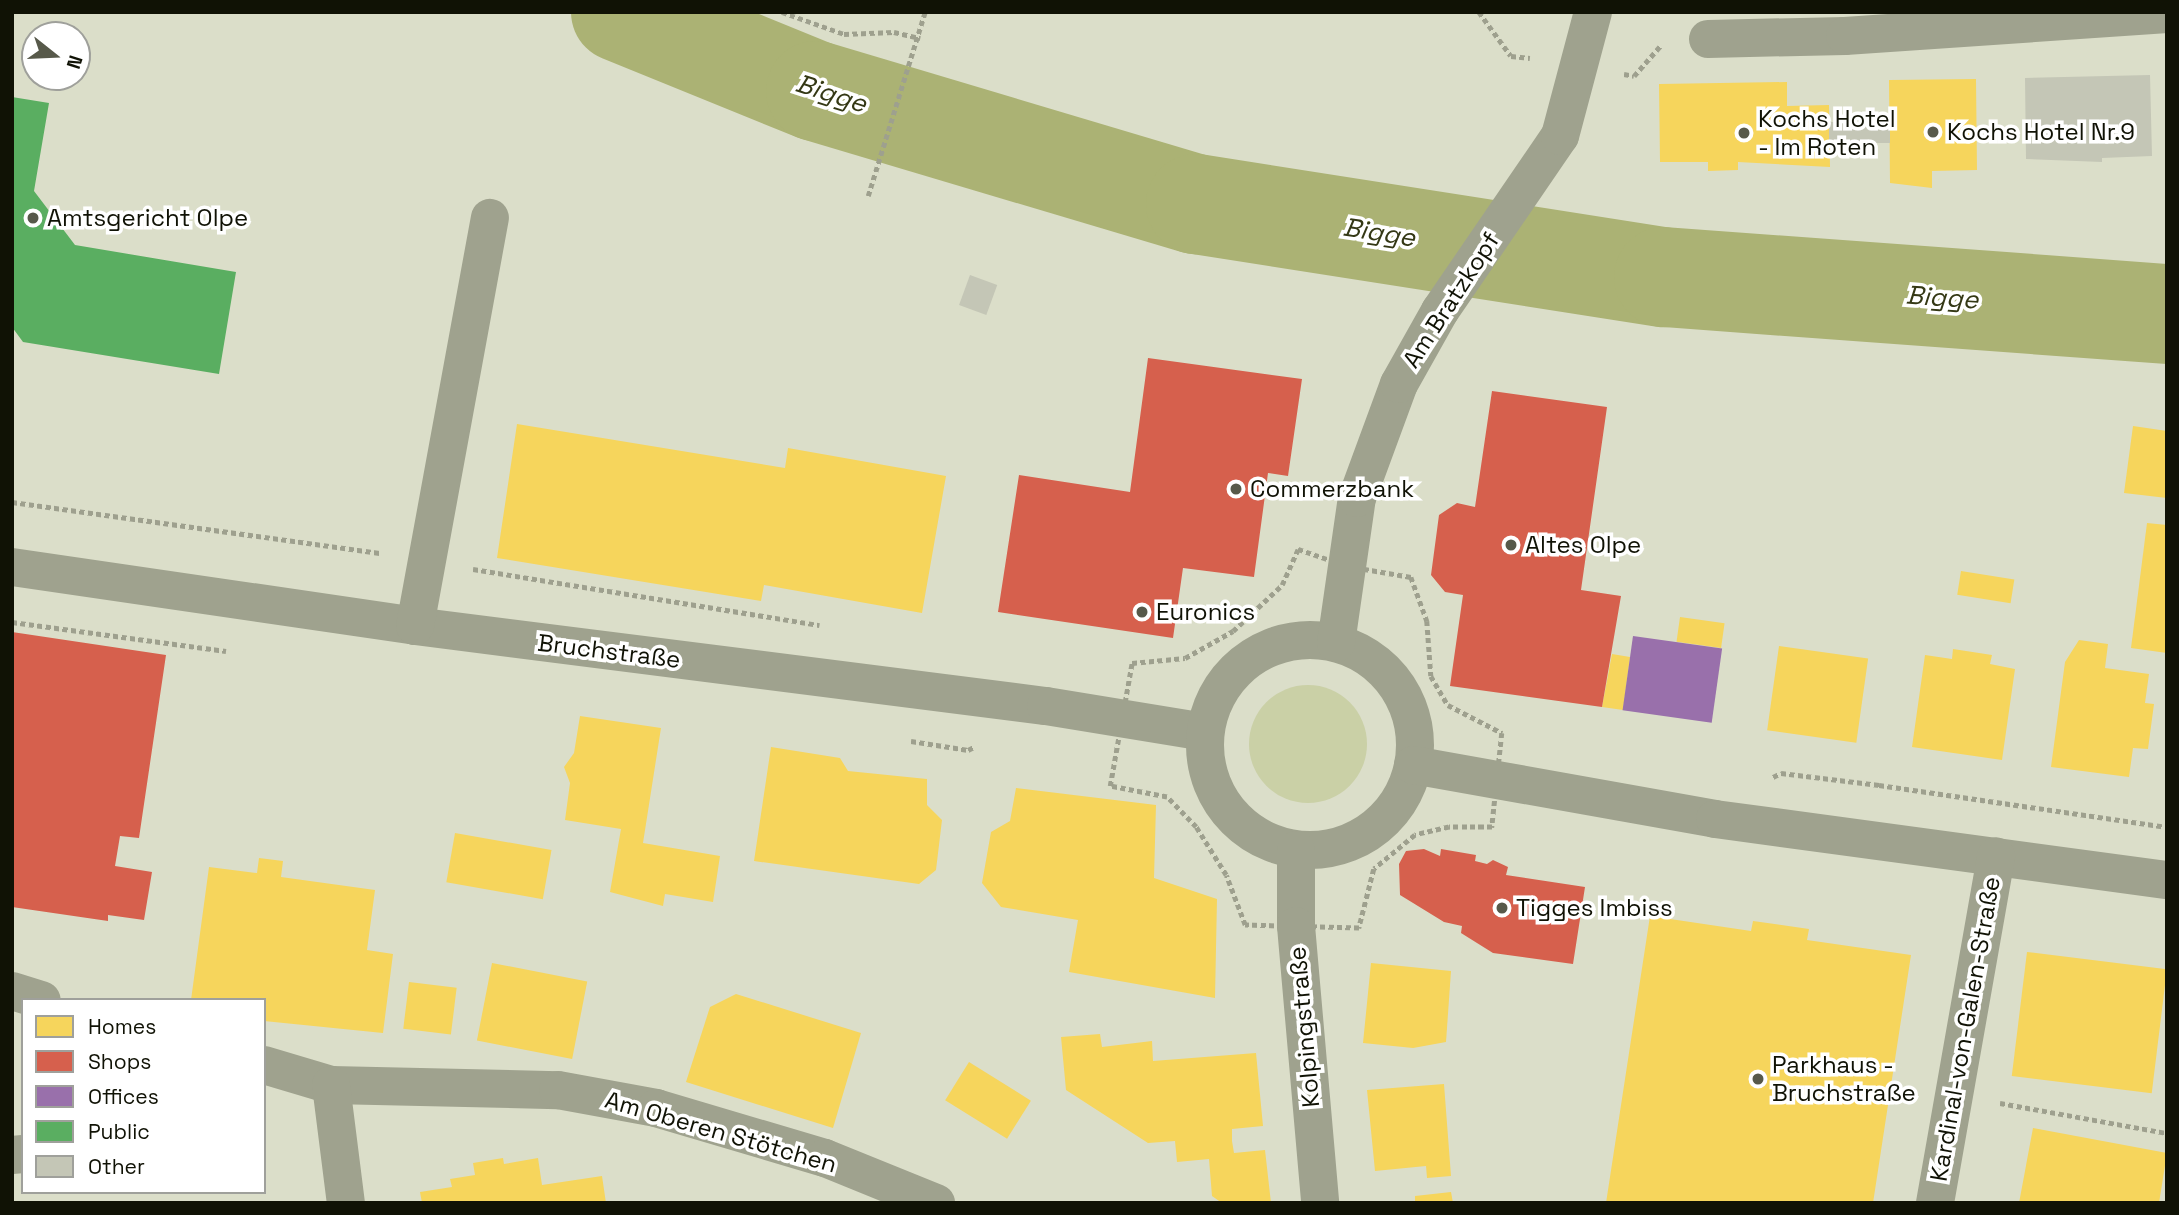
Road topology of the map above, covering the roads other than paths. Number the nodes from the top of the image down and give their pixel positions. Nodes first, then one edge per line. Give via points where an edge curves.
1 (1593, 12) edge
2 (2167, 14) edge
3 (1708, 38) dead end
4 (490, 218) dead end
5 (12, 567) edge
6 (415, 626) junction
7 (1336, 643) junction
8 (1205, 732) junction
9 (1413, 765) junction
10 (1296, 850) junction
11 (1996, 856) junction
12 (2167, 880) edge
13 (12, 991) edge
14 (35, 998) edge
15 (266, 1066) edge
16 (331, 1085) junction
17 (346, 1203) edge
18 (936, 1203) edge
19 (1320, 1203) edge
20 (1935, 1203) edge

1 - 7 street, Am Bratzkopf via 1560,136 1440,310 1402,376 1361,485
2 - 3 street via 1845,36
4 - 6 street
5 - 6 street, Bruchstraße
6 - 8 street, Bruchstraße
7 - 8 street via 1300,640 1266,649 1246,662 1216,698
7 - 9 street via 1364,655 1389,676 1406,702 1414,733
8 - 10 street via 1206,765 1217,796 1237,822 1265,841
9 - 10 street via 1403,795 1384,821 1358,839 1328,849
9 - 11 street via 1715,819
10 - 19 street, Kolpingstraße via 1296,926
11 - 12 street
11 - 20 street, Kardinal-von-Galen-Straße
13 - 14 street
15 - 16 street, Am Oberen Stötchen
16 - 17 street
16 - 18 street, Am Oberen Stötchen via 558,1090 656,1108 825,1158

